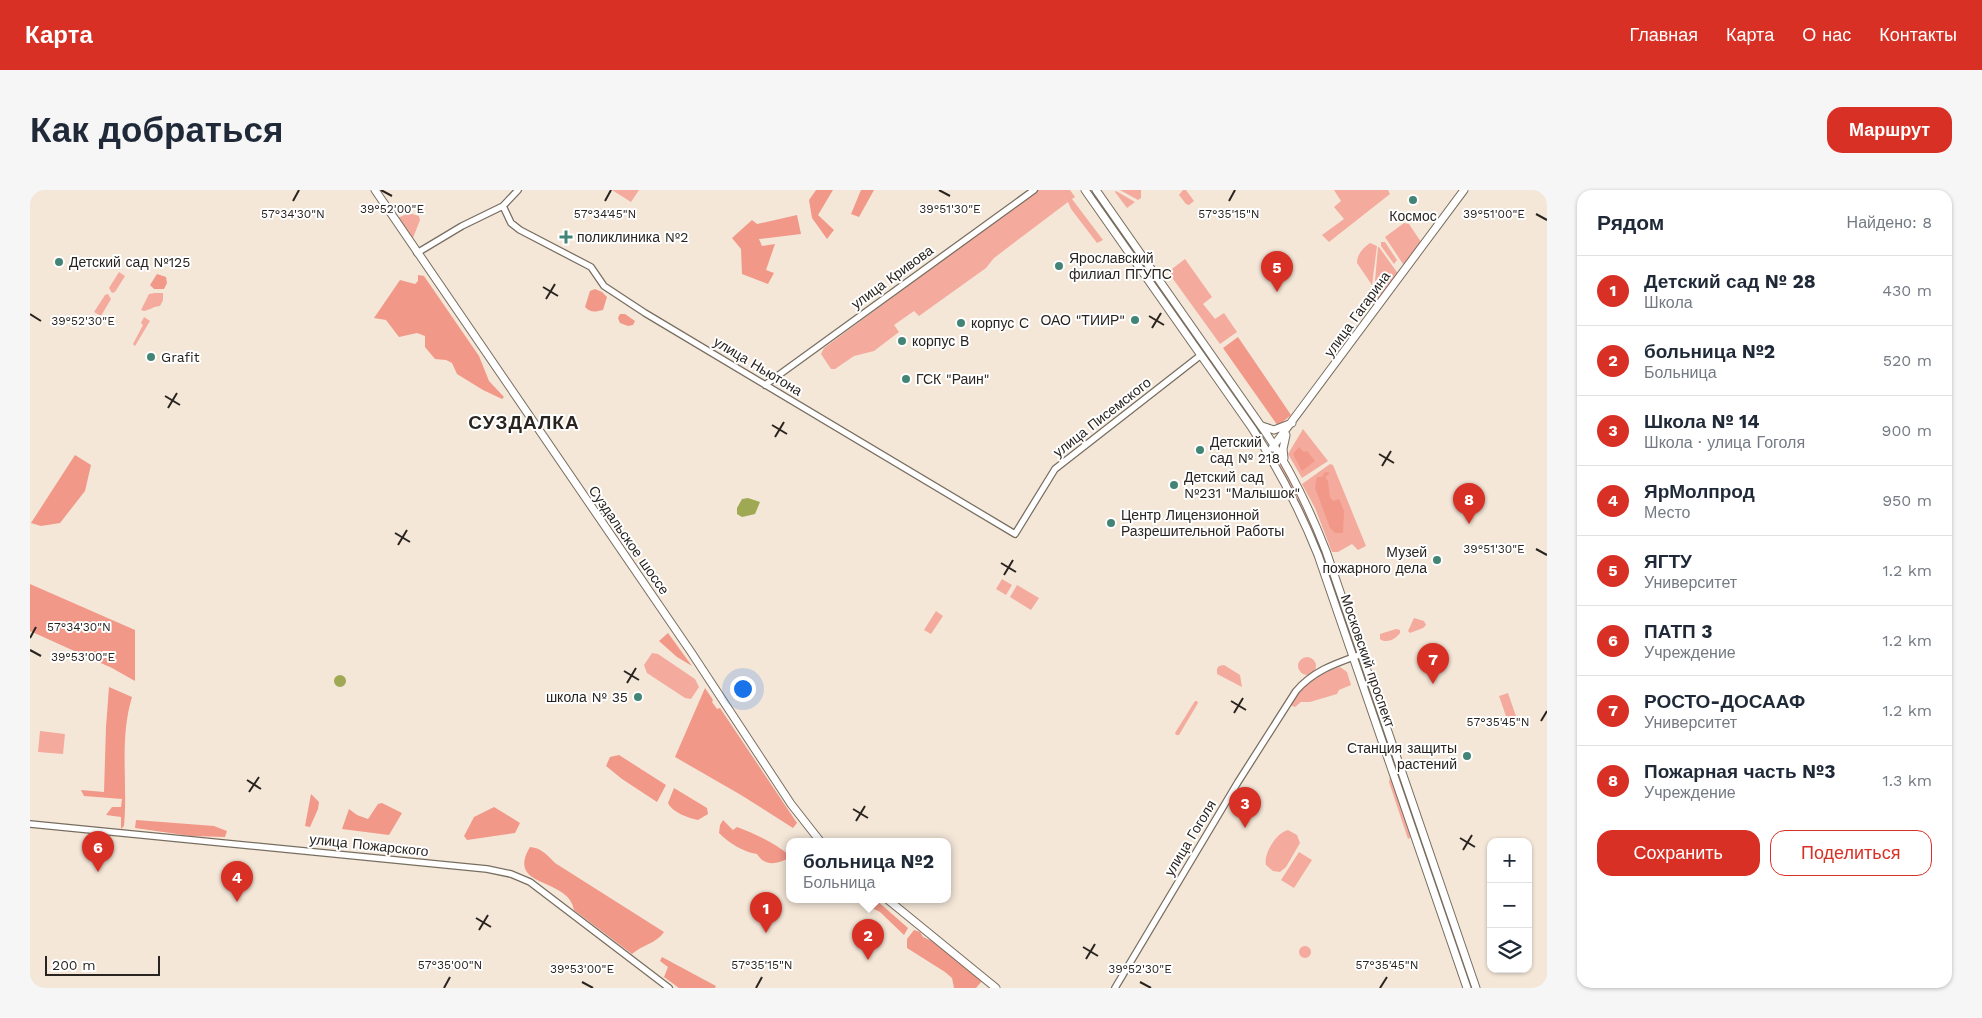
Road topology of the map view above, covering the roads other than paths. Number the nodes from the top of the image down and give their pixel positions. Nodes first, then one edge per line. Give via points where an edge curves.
1 (375, 190) edge
2 (518, 190) edge
3 (1034, 190) edge
4 (1085, 190) edge
5 (1096, 190) edge
6 (1464, 190) edge
7 (503, 206) junction
8 (417, 253) junction
9 (1201, 355) junction
10 (765, 385) junction
11 (1292, 423) junction
12 (1262, 426) junction
13 (1275, 446) junction
14 (1268, 452) junction
15 (1285, 464) junction
16 (1015, 534) joint
17 (1362, 654) junction
18 (1354, 657) junction
19 (30, 824) edge
20 (817, 838) edge
21 (892, 903) edge
22 (669, 988) edge
23 (996, 988) edge
24 (1115, 988) edge
25 (1467, 988) edge
26 (1476, 988) edge

1 - 8 main road, Суздальское шоссе
2 - 7 street
3 - 10 street, улица Кривова
4 - 9 main road, Московский проспект
5 - 12 main road, Московский проспект
6 - 11 main road, улица Гагарина
7 - 8 street
7 - 10 street, улица Ньютона via 511,223 520,230 591,267 604,286
8 - 20 main road, Суздальское шоссе via 686,644 798,815
9 - 14 main road, Московский проспект
9 - 16 street, улица Писемского via 1055,469
10 - 16 street, улица Ньютона
11 - 12 main road via 1274,430
11 - 13 main road, улица Гагарина
11 - 15 main road via 1283,442
12 - 13 main road, Московский проспект
13 - 14 main road, улица Гагарина
13 - 15 main road, Московский проспект
14 - 18 main road, Московский проспект via 1311,537
15 - 17 main road, Московский проспект via 1322,540
17 - 18 street, улица Гоголя
17 - 26 main road, Московский проспект
18 - 24 street, улица Гоголя via 1312,674 1290,699
18 - 25 main road, Московский проспект
19 - 22 street, улица Пожарского via 487,869 510,874 530,882
21 - 23 main road

